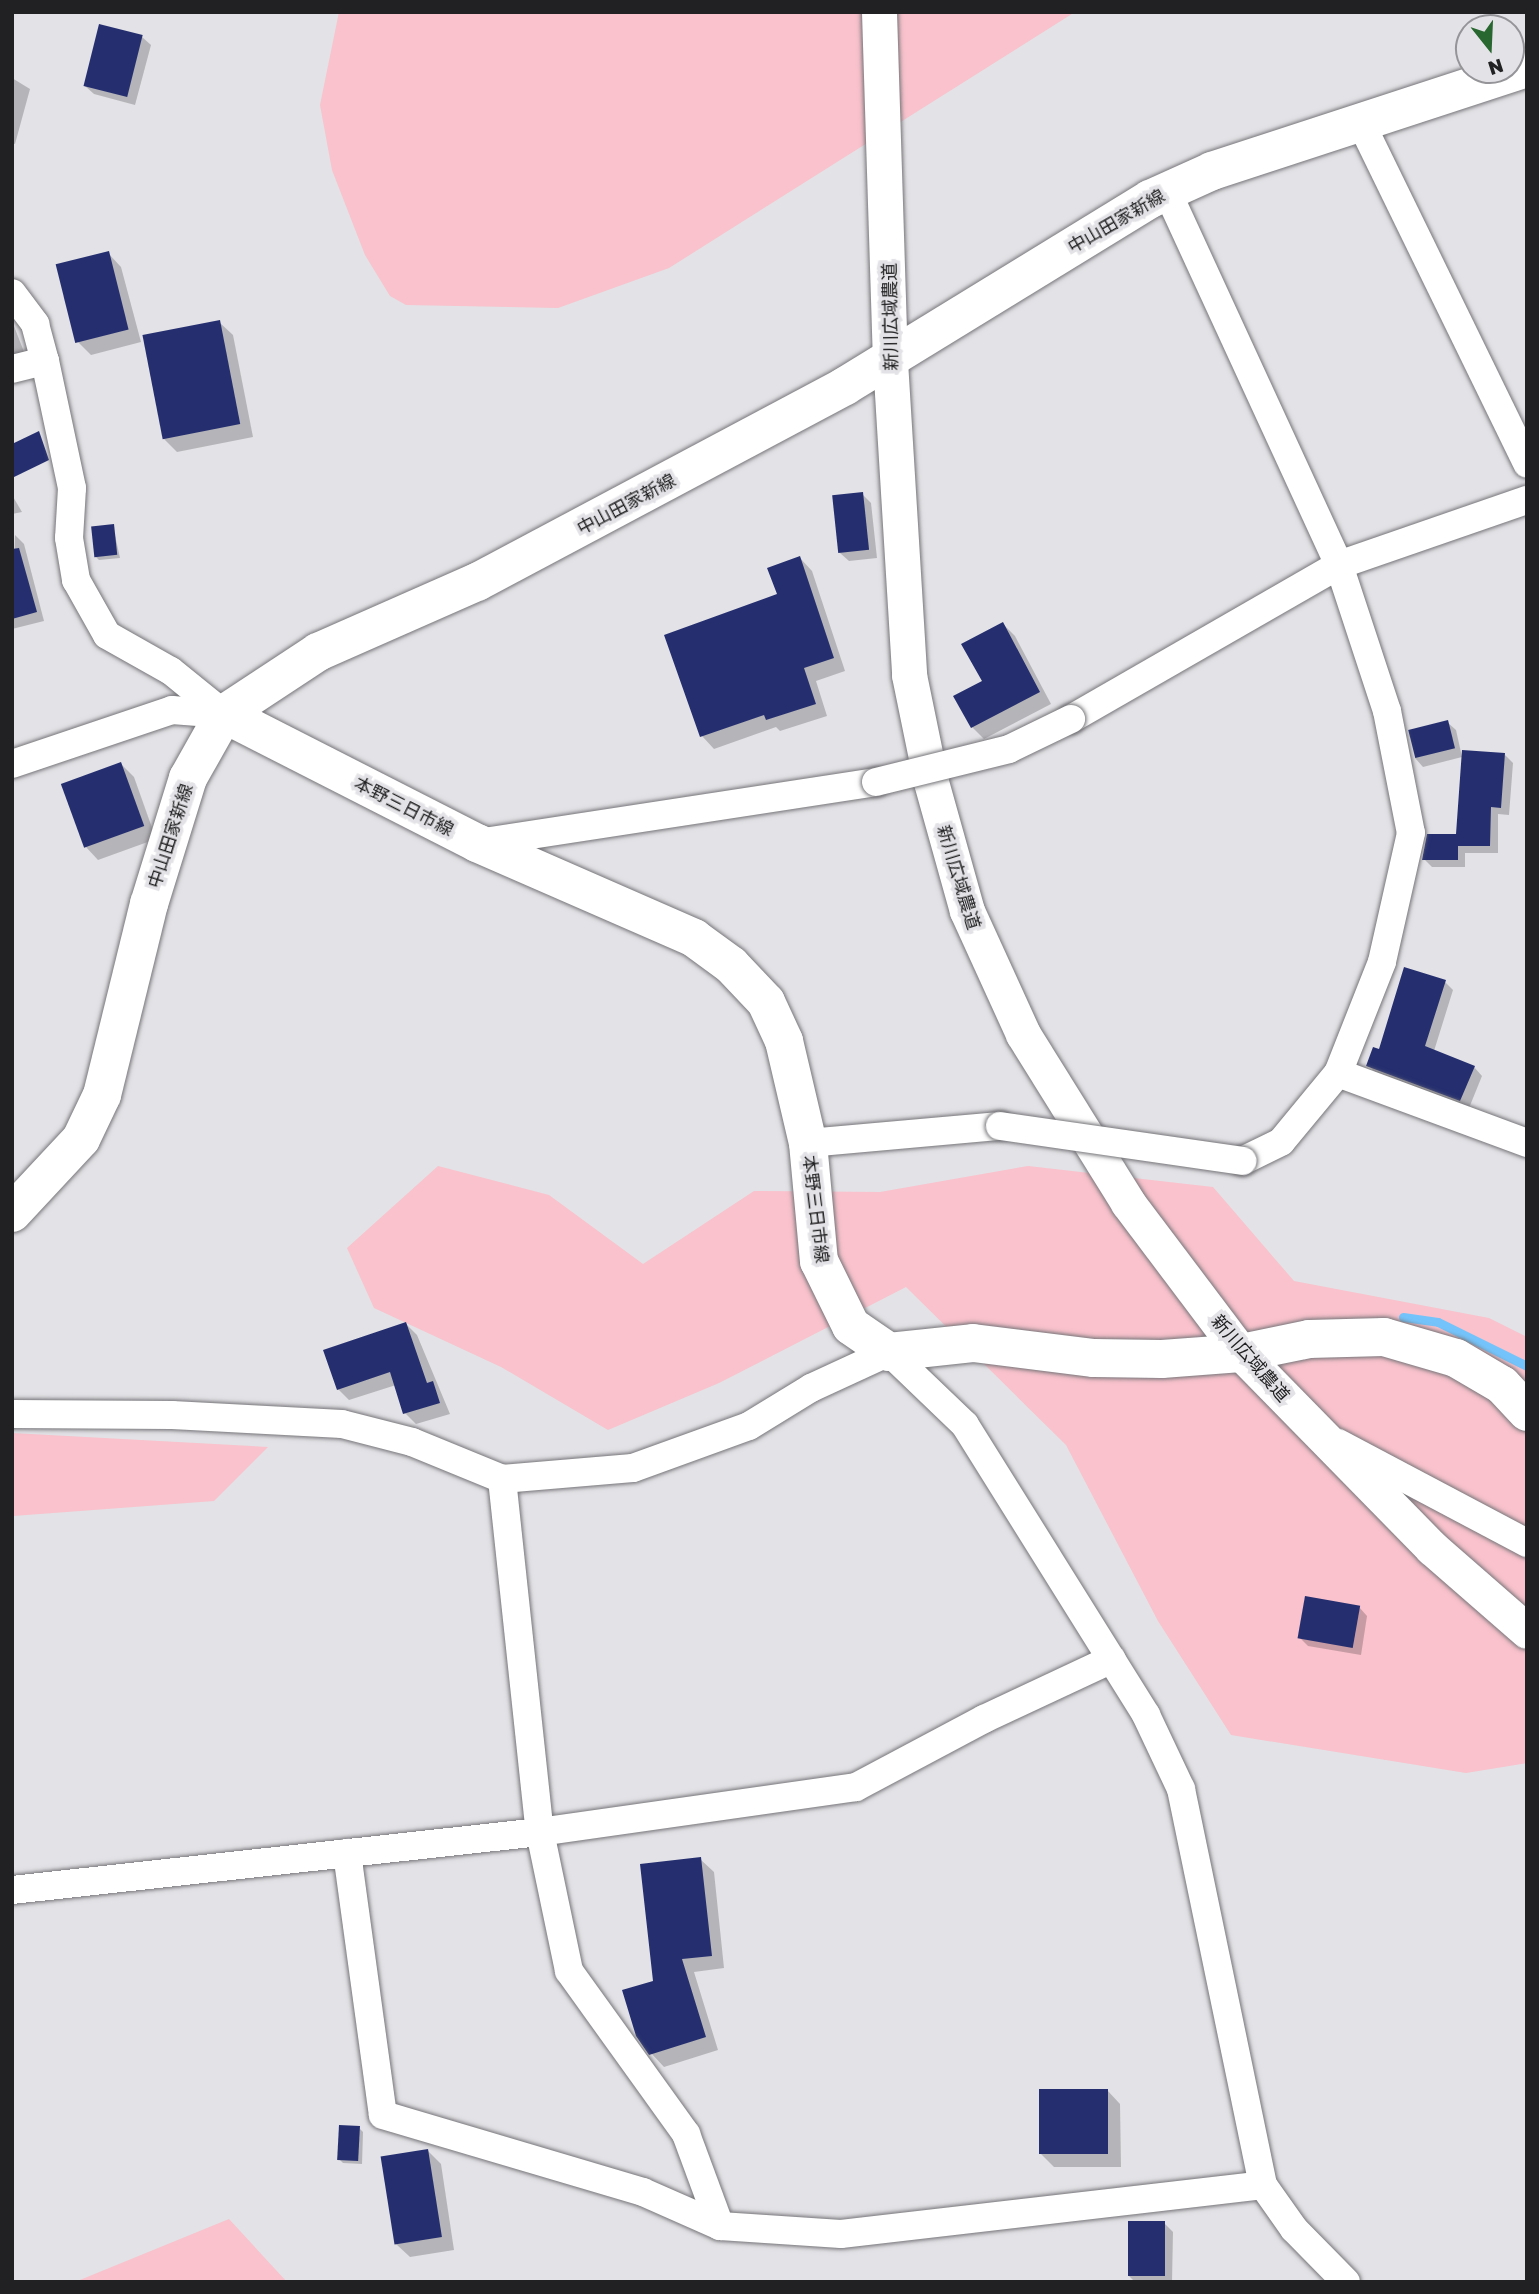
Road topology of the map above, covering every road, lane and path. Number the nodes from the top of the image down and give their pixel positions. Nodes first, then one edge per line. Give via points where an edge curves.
1 (879, 12) edge
2 (1527, 68) edge
3 (1361, 123) junction
4 (1167, 191) junction
5 (12, 293) edge
6 (45, 361) junction
7 (890, 361) junction
8 (12, 369) edge
9 (1527, 464) edge
10 (1527, 500) edge
11 (1339, 565) junction
12 (224, 714) junction
13 (12, 764) edge
14 (477, 843) junction
15 (1338, 1073) junction
16 (808, 1143) junction
17 (1527, 1143) edge
18 (12, 1213) edge
19 (889, 1352) junction
20 (1241, 1353) junction
21 (1527, 1412) edge
22 (12, 1414) edge
23 (1320, 1433) junction
24 (502, 1479) junction
25 (1527, 1543) edge
26 (1527, 1631) edge
27 (1112, 1659) junction
28 (540, 1832) junction
29 (347, 1853) junction
30 (12, 1890) edge
31 (1263, 2185) junction
32 (720, 2226) junction
33 (1346, 2282) edge

1 - 7 street, 新川広域農道
2 - 3 main road, 中山田家新線
3 - 4 main road, 中山田家新線 via 1212,171
3 - 9 street
4 - 7 main road, 中山田家新線
4 - 11 street
5 - 6 street via 35,324
6 - 8 street
6 - 12 street via 72,488 69,538 76,580 107,635 171,671
7 - 12 main road, 中山田家新線 via 489,576 318,652
7 - 20 street, 新川広域農道 via 909,676 931,782 967,911 1023,1034 1107,1170
10 - 11 street
11 - 14 street, bridge via 1071,719 1009,749 876,782
11 - 15 street via 1388,711 1411,832 1382,962
12 - 13 street via 172,710
12 - 14 main road, 本野三日市線
12 - 18 main road, 中山田家新線 via 184,790 149,904 102,1095 81,1139
14 - 16 main road, 本野三日市線 via 682,932 731,965 766,1002 785,1041
15 - 16 street, bridge via 1281,1142 1242,1161 1000,1126
15 - 17 street
16 - 19 main road, 本野三日市線 via 819,1261 851,1326
19 - 20 main road via 973,1343 1094,1358
19 - 24 street via 811,1388 749,1426 634,1468
19 - 27 street via 965,1425
20 - 21 main road via 1309,1339 1384,1337 1456,1358 1502,1385
20 - 23 street, 新川広域農道
22 - 24 street via 172,1415 342,1424 412,1442
23 - 25 street
23 - 26 street, 新川広域農道 via 1432,1548
24 - 28 street
27 - 28 street via 984,1719 856,1787
27 - 31 street via 1146,1714 1181,1789
28 - 29 street
28 - 32 street via 569,1971 686,2134
29 - 30 street
29 - 32 street via 383,2116 643,2192
31 - 32 street via 841,2234
31 - 33 street via 1294,2229

